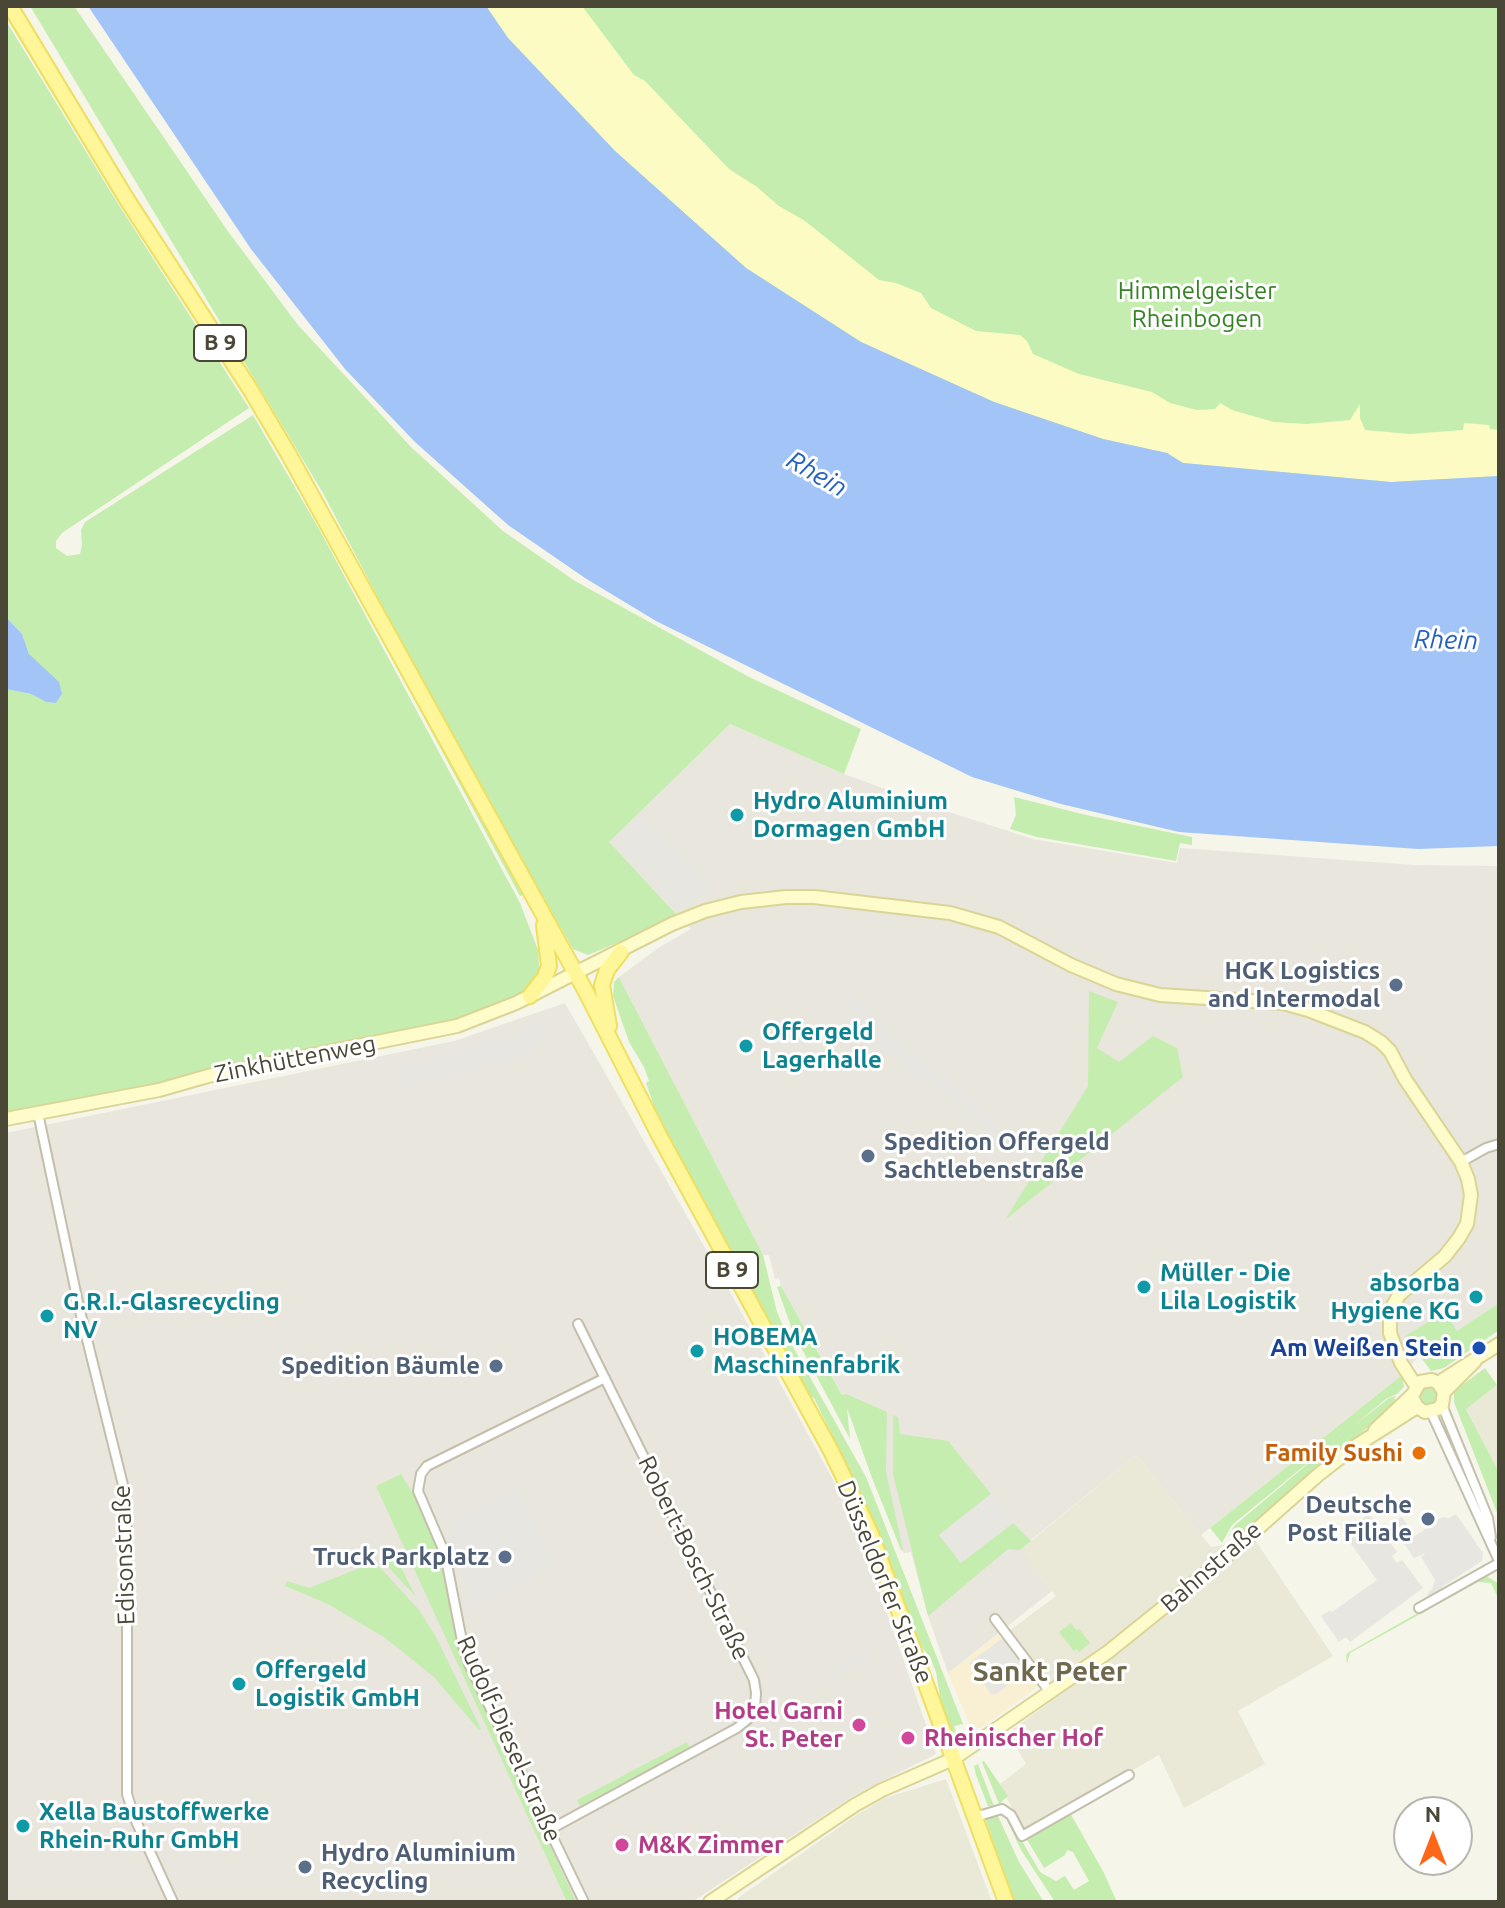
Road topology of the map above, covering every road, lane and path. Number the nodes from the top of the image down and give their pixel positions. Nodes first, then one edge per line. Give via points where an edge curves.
1 (10, 6) edge
2 (542, 913) junction
3 (621, 952) junction
4 (575, 974) junction
5 (530, 996) junction
6 (612, 1042) junction
7 (38, 1113) junction
8 (6, 1119) edge
9 (1499, 1144) edge
10 (1461, 1162) junction
11 (578, 1324) dead end
12 (1499, 1344) edge
13 (605, 1378) junction
14 (1430, 1393) junction
15 (1368, 1438) junction
16 (1499, 1562) edge
17 (1419, 1608) dead end
18 (995, 1619) dead end
19 (1050, 1692) junction
20 (953, 1759) junction
21 (1129, 1775) dead end
22 (975, 1817) junction
23 (549, 1830) junction
24 (173, 1902) edge
25 (584, 1902) edge
26 (710, 1902) edge
27 (1006, 1902) edge

1 - 2 main road, B 9 via 274,429
2 - 4 main road, B 9
2 - 5 main road via 549,966
3 - 4 street, Zinkhüttenweg
3 - 6 main road via 602,985
3 - 10 street, Zinkhüttenweg via 705,911 761,899 814,897 974,918 1116,984 1160,995 1283,1003 1365,1032 1390,1051
4 - 5 street, Zinkhüttenweg
4 - 6 main road, Düsseldorfer Straße / B 9
5 - 7 street, Zinkhüttenweg via 485,1017 429,1033
6 - 20 main road, Düsseldorfer Straße / B 9 via 855,1497
7 - 8 street, Zinkhüttenweg
7 - 24 street, Edisonstraße via 123,1485 127,1794
9 - 10 street
10 - 14 street via 1471,1195 1467,1224 1445,1256 1395,1300 1390,1311 1396,1348
11 - 13 street, Robert-Bosch-Straße
12 - 14 street, Bahnstraße via 1463,1375
13 - 23 street, Rudolf-Diesel-Straße via 427,1466 418,1482 421,1502 445,1554 463,1646
13 - 23 street, Robert-Bosch-Straße via 754,1680 755,1707 737,1728
14 - 15 street, Bahnstraße
14 - 15 street, Bahnstraße via 1383,1419
14 - 16 street
15 - 19 street, Bahnstraße via 1167,1606
16 - 17 street
18 - 19 street
19 - 20 street, Bahnstraße
20 - 22 main road, Düsseldorfer Straße / B 9
20 - 26 street, Bahnstraße via 855,1805
21 - 22 street via 1022,1836 1002,1809
22 - 27 main road, Düsseldorfer Straße / B 9
23 - 25 street, Rudolf-Diesel-Straße

